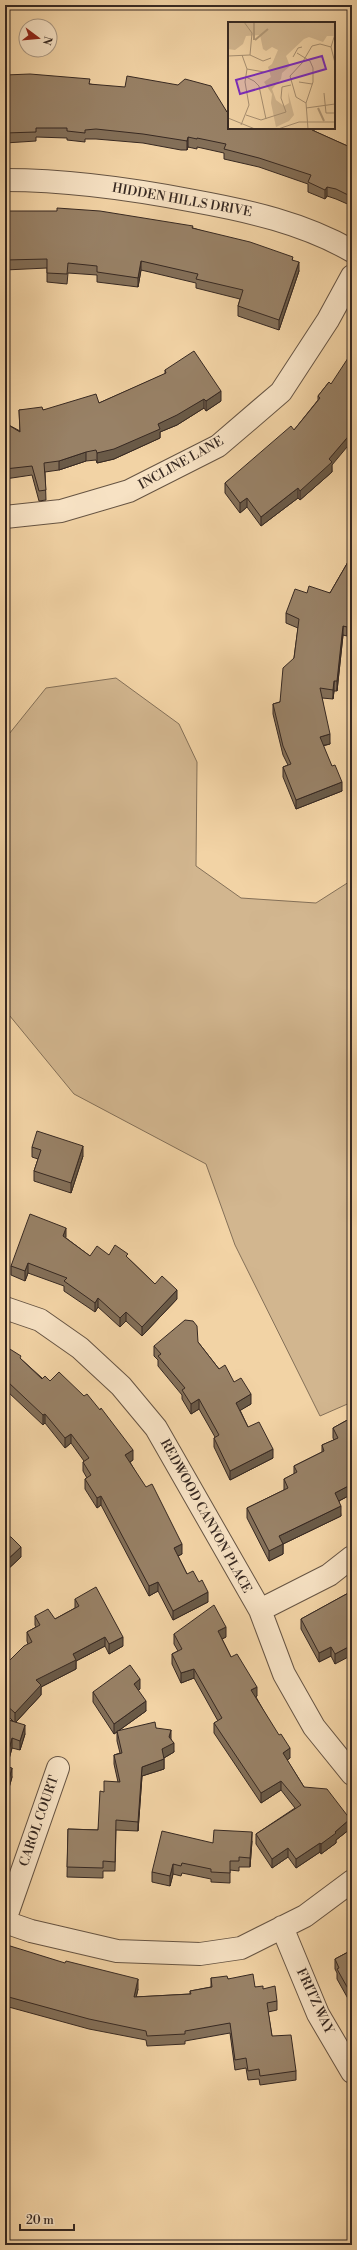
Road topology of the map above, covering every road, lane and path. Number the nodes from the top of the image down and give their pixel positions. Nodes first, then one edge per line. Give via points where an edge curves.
1 (5, 180) edge
2 (352, 251) edge
3 (352, 276) edge
4 (5, 517) edge
5 (5, 1308) edge
6 (352, 1557) edge
7 (260, 1610) junction
8 (58, 1768) dead end
9 (352, 1774) edge
10 (352, 1881) edge
11 (5, 1921) edge
12 (282, 1927) junction
13 (352, 2072) edge

1 - 2 street, HIDDEN HILLS DRIVE via 129,188 253,212 327,237
3 - 4 street, INCLINE LANE via 328,320 281,392 218,446 129,491 61,511
5 - 7 street, REDWOOD CANYON PLACE via 40,1320 80,1348 121,1386 156,1428
6 - 7 street via 329,1575
7 - 9 street, REDWOOD CANYON PLACE via 284,1674 314,1727
8 - 11 street, CAROL COURT
10 - 12 street via 305,1916
11 - 12 street via 31,1931 117,1951 200,1954 240,1948
12 - 13 street, FRITZ WAY via 318,2014

